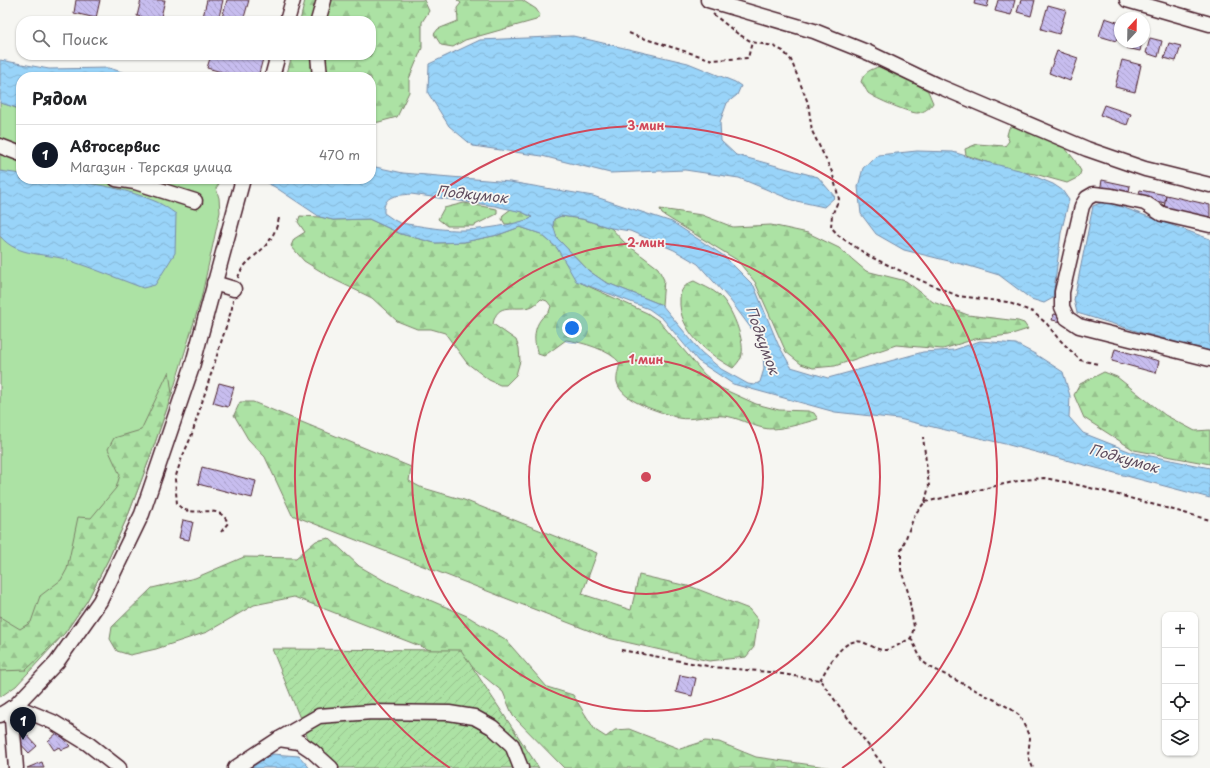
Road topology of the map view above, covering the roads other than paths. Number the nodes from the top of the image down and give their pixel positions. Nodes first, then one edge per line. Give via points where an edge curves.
1 (293, 0) edge
2 (324, 0) edge
3 (708, 0) edge
4 (1126, 0) edge
5 (288, 16) edge
6 (319, 16) edge
7 (1210, 24) edge
8 (276, 60) edge
9 (318, 60) edge
10 (273, 72) edge
11 (320, 72) edge
12 (0, 146) edge
13 (16, 152) edge
14 (141, 184) edge
15 (242, 184) edge
16 (1210, 185) edge
17 (195, 201) dead end
18 (1210, 225) edge
19 (214, 283) junction
20 (234, 289) road end
21 (1210, 358) edge
22 (9, 710) edge
23 (279, 739) junction
24 (16, 768) edge
25 (119, 768) edge
26 (235, 768) edge
27 (331, 768) edge
28 (521, 768) edge

1 - 5 street
2 - 6 street
3 - 16 street via 814,31 1087,149 1145,169
4 - 7 street
8 - 10 street
9 - 11 street
12 - 13 street
14 - 17 street
15 - 19 street
18 - 21 street via 1162,214 1145,203 1094,194 1086,198 1082,206 1062,292 1062,307 1067,318 1079,326
19 - 20 street
19 - 22 street via 192,367 142,514 100,601 57,662
22 - 24 street
22 - 25 street via 53,722 88,743
23 - 26 street
23 - 27 street via 299,742
23 - 28 street via 319,716 372,712 450,713 474,717 492,727 512,745

